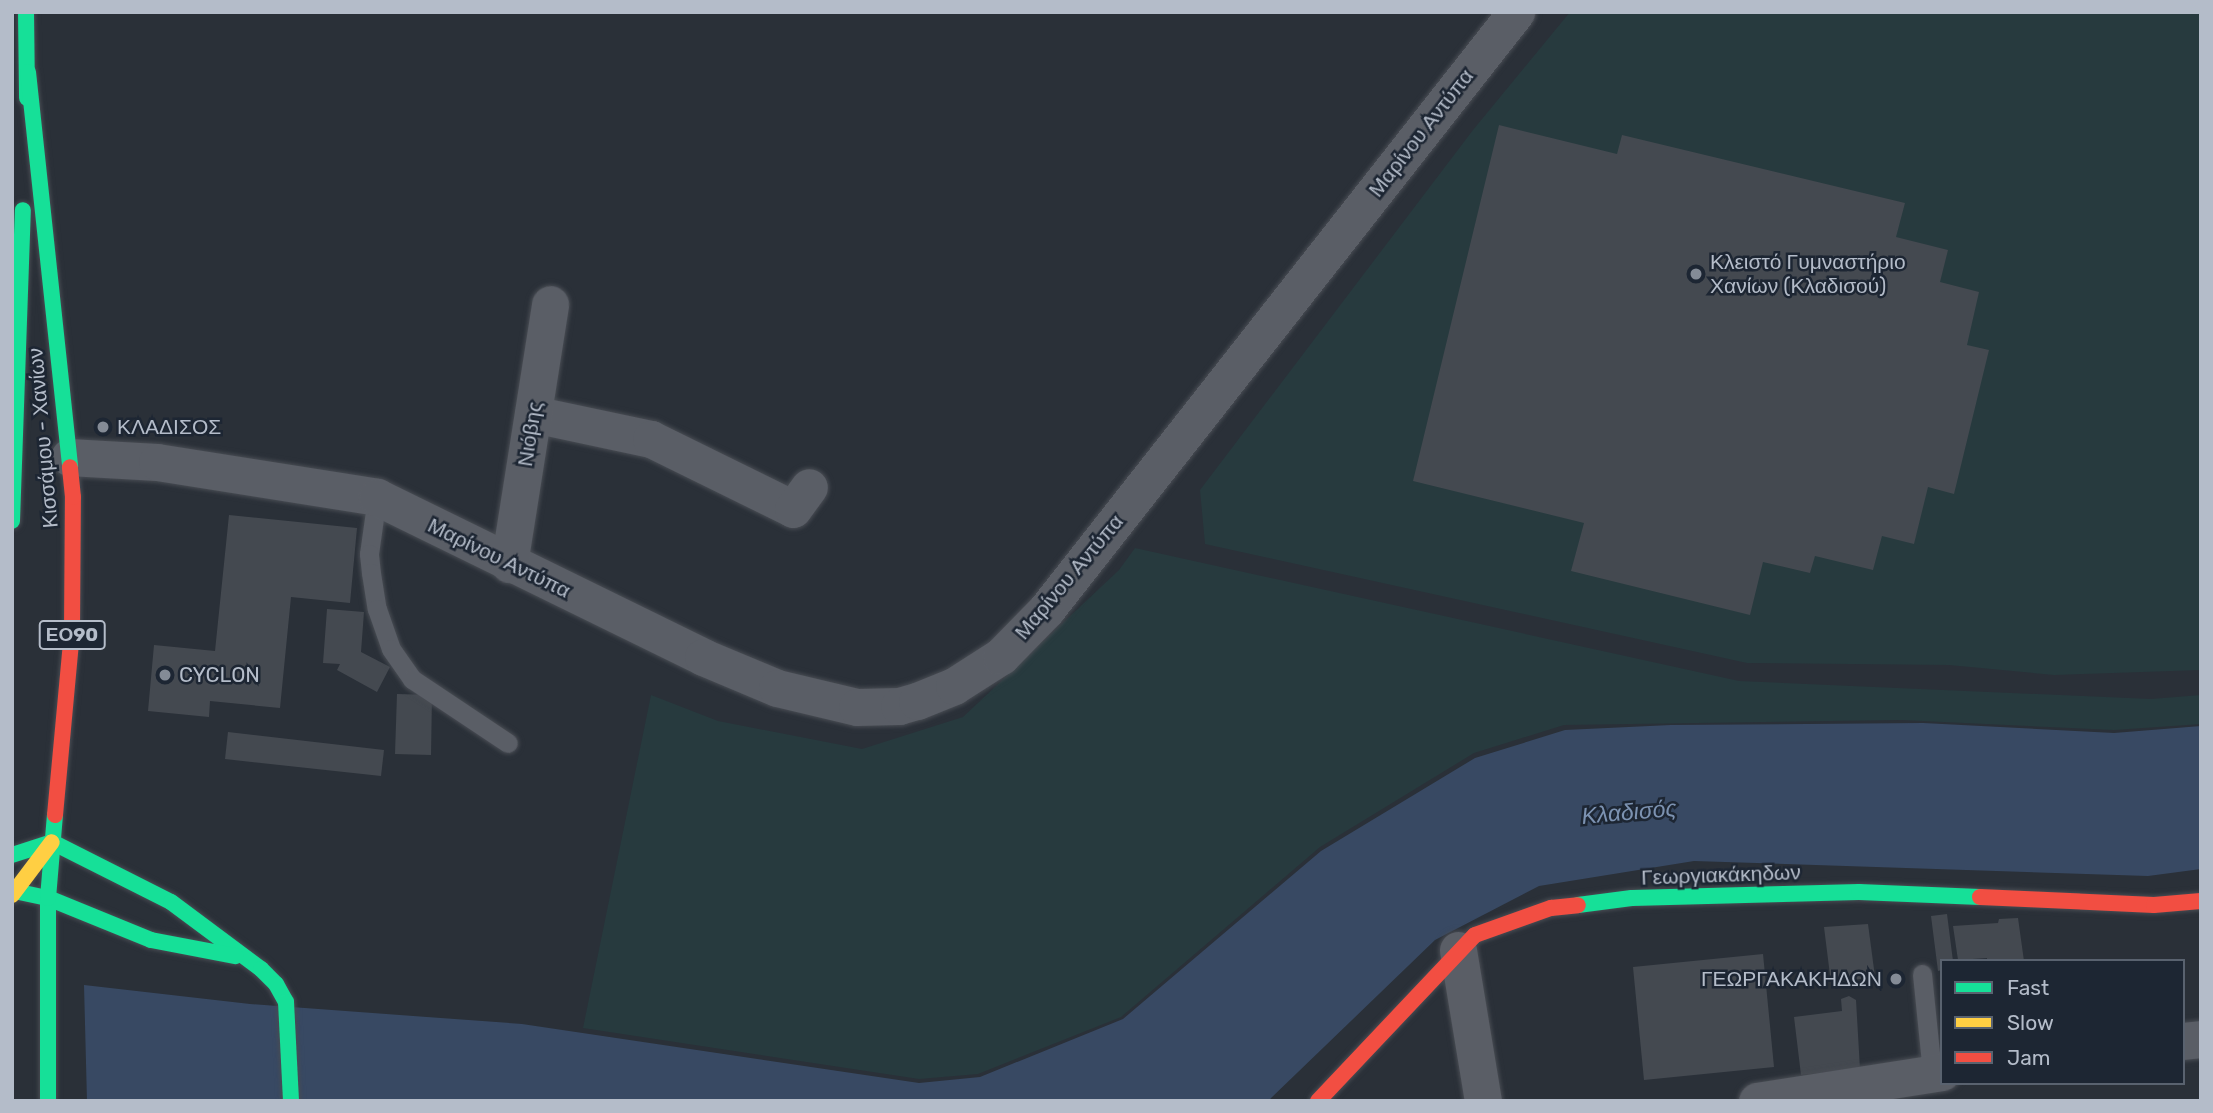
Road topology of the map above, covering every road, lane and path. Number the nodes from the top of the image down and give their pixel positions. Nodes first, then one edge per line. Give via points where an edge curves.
1 (26, 12) edge
2 (1516, 12) edge
3 (28, 72) junction
4 (551, 304) dead end
5 (15, 372) edge
6 (60, 372) junction
7 (533, 414) junction
8 (69, 457) junction
9 (809, 487) dead end
10 (377, 497) junction
11 (12, 522) edge
12 (509, 564) junction
13 (508, 743) dead end
14 (52, 842) junction
15 (12, 855) edge
16 (13, 892) edge
17 (48, 898) junction
18 (2201, 901) edge
19 (1458, 950) junction
20 (241, 957) junction
21 (1922, 974) dead end
22 (1937, 1072) edge
23 (1886, 1091) edge
24 (48, 1101) edge
25 (291, 1101) edge
26 (1318, 1101) edge
27 (1483, 1101) edge
28 (1758, 1101) edge

1 - 3 street, Κισσάμου - Χανίων / ΕΟ90
2 - 12 street, Μαρίνου Αντύπα via 1046,610 1001,656 954,686 916,701 878,708 802,695 703,657
3 - 5 street, Κισσάμου - Χανίων / ΕΟ90
3 - 6 street, Κισσάμου - Χανίων / ΕΟ90
4 - 7 street, Νιόβης
5 - 6 street
5 - 11 street, Κισσάμου - Χανίων / ΕΟ90
6 - 8 street, Κισσάμου - Χανίων / ΕΟ90
7 - 9 street via 651,439 793,509
7 - 12 street, Νιόβης
8 - 10 street, Μαρίνου Αντύπα via 157,462
8 - 14 street, Κισσάμου - Χανίων / ΕΟ90 via 74,497 72,631
10 - 12 street, Μαρίνου Αντύπα
10 - 13 lane via 369,554 377,609 391,649 412,679
14 - 15 street
14 - 16 street
14 - 17 street, ΕΟ90
14 - 20 street via 171,902
16 - 17 street
17 - 20 street via 151,940
17 - 24 street, ΕΟ90
18 - 19 street, Γεωργιακάκηδων via 2154,905 1859,892 1632,898 1551,908 1475,935
19 - 26 street, Γεωργιακάκηδων
19 - 27 street
20 - 25 street via 261,969 286,1002
21 - 22 lane
22 - 23 street
23 - 28 street

